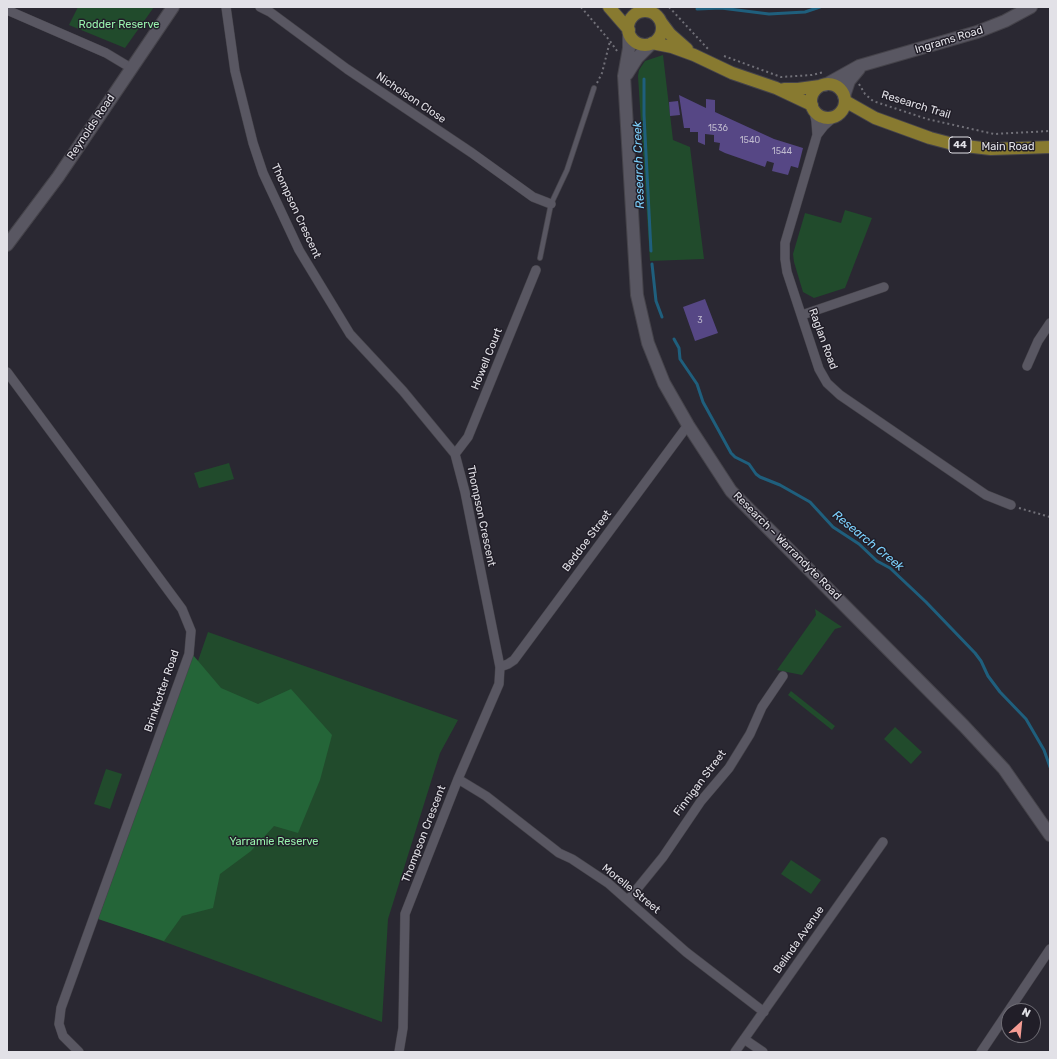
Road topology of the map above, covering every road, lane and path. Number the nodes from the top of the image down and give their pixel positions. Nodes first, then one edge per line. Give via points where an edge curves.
1 (173, 7) edge
2 (227, 7) edge
3 (260, 7) edge
4 (581, 7) edge
5 (609, 7) edge
6 (627, 7) edge
7 (669, 7) edge
8 (1031, 7) edge
9 (7, 10) edge
10 (647, 12) junction
11 (660, 22) junction
12 (629, 31) junction
13 (610, 41) junction
14 (652, 44) junction
15 (710, 51) dead end
16 (617, 52) dead end
17 (718, 54) dead end
18 (694, 55) junction
19 (131, 68) junction
20 (849, 75) junction
21 (625, 81) junction
22 (822, 85) junction
23 (594, 88) joint
24 (776, 88) junction
25 (845, 98) junction
26 (812, 107) junction
27 (837, 115) junction
28 (875, 118) junction
29 (1050, 130) edge
30 (817, 135) junction
31 (1050, 147) edge
32 (551, 204) junction
33 (7, 245) edge
34 (540, 258) dead end
35 (536, 270) dead end
36 (884, 288) dead end
37 (802, 315) junction
38 (1050, 323) edge
39 (1027, 366) dead end
40 (7, 372) edge
41 (688, 425) junction
42 (455, 454) junction
43 (1011, 506) joint
44 (1050, 517) edge
45 (500, 667) junction
46 (783, 676) dead end
47 (458, 779) junction
48 (1050, 835) edge
49 (883, 842) dead end
50 (628, 900) junction
51 (1050, 949) edge
52 (764, 1012) junction
53 (744, 1039) junction
54 (79, 1052) edge
55 (399, 1052) edge
56 (735, 1052) edge
57 (763, 1052) edge
58 (981, 1052) edge

1 - 19 main road, Reynolds Road
2 - 42 street, Thompson Crescent via 235,72 253,143 263,173 298,250 350,334 403,391
3 - 32 street, Nicholson Close via 534,197
4 - 13 path
5 - 12 main road
6 - 10 main road
7 - 15 path
8 - 20 main road, Ingrams Road via 977,32 854,68
9 - 19 street via 106,53
10 - 11 main road via 655,15
10 - 12 main road via 635,15 630,22
11 - 14 main road via 661,34
11 - 18 main road via 675,40
12 - 14 main road via 638,43
12 - 21 main road, Research – Warrandyte Road
13 - 16 path
13 - 23 path via 602,73
14 - 18 main road via 672,47
14 - 21 main road, Research – Warrandyte Road via 634,62
17 - 20 path via 781,77 837,70
18 - 24 main road via 732,73
19 - 33 main road, Reynolds Road via 58,177
20 - 22 main road, Ingrams Road
20 - 25 main road
20 - 29 path, Research Trail via 857,80 873,100 927,119 994,134
21 - 41 main road, Research – Warrandyte Road via 637,295 648,343 664,383
22 - 24 main road via 798,89
22 - 25 main road via 830,84 839,88
22 - 26 main road via 812,96
23 - 32 lane via 567,170
24 - 26 main road
25 - 27 main road via 842,110
25 - 28 main road, Main Road
26 - 27 main road via 824,118
26 - 30 street, Raglan Road
27 - 28 main road, Main Road
27 - 30 street, Raglan Road
28 - 31 main road, Main Road / 44 via 930,138 965,146 991,149
30 - 37 street, Raglan Road via 785,243 787,272
32 - 34 lane
35 - 42 street, Howell Court via 468,437
36 - 37 street
37 - 43 street, Raglan Road via 819,369 827,383 840,395 986,495
38 - 39 street via 1038,341
40 - 54 street, Brinkkotter Road via 182,609 191,631 189,654 61,1008 58,1024 63,1036
41 - 45 street, Beddoe Street via 514,660
41 - 48 main road, Research – Warrandyte Road via 731,491 1004,769
42 - 45 street, Thompson Crescent
43 - 44 path
45 - 47 street, Thompson Crescent via 500,684
46 - 50 street, Finnigan Street via 762,707 750,734 728,768
47 - 50 street, Morelle Street via 486,796 559,853 608,883
47 - 55 street, Thompson Crescent via 405,914 403,1028
49 - 52 street, Belinda Avenue
50 - 52 street, Morelle Street via 686,952
51 - 58 street
52 - 53 street, Belinda Avenue
53 - 56 street, Belinda Avenue
53 - 57 street

